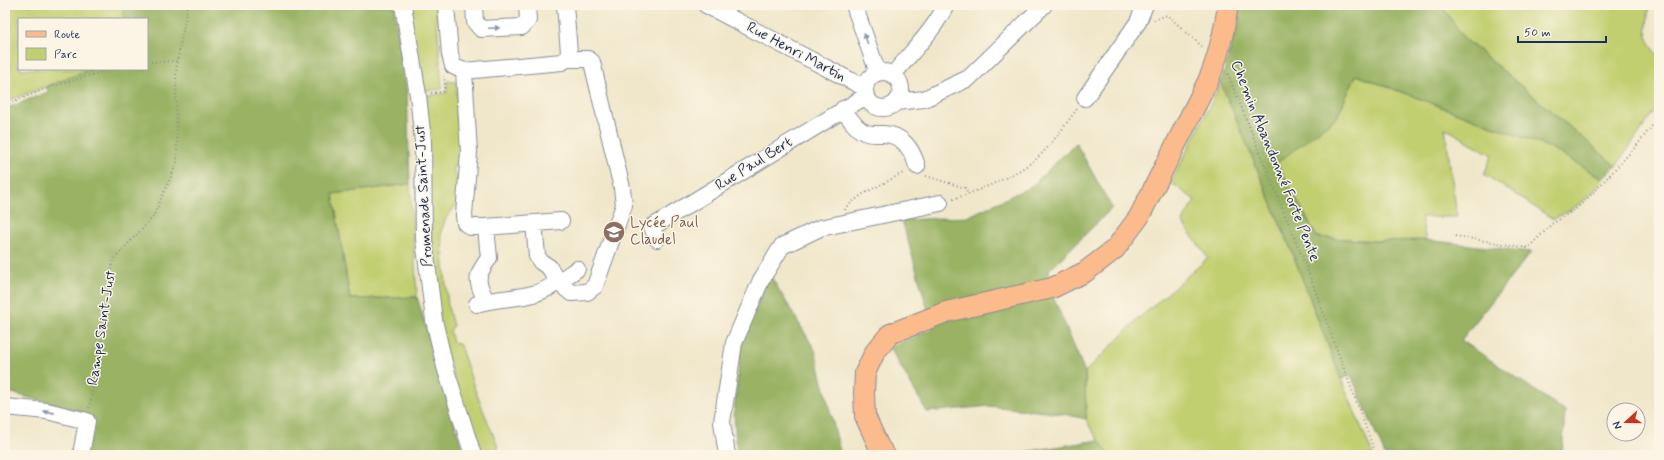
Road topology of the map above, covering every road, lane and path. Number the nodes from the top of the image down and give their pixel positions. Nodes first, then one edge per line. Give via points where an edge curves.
1 (188, 5) edge
2 (403, 5) edge
3 (446, 5) edge
4 (474, 5) edge
5 (527, 5) edge
6 (565, 5) edge
7 (706, 5) edge
8 (854, 5) edge
9 (946, 5) edge
10 (1044, 5) edge
11 (1145, 5) edge
12 (1228, 5) edge
13 (1134, 28) junction
14 (1218, 58) junction
15 (567, 59) junction
16 (177, 61) junction
17 (148, 62) edge
18 (109, 70) edge
19 (464, 71) junction
20 (886, 74) junction
21 (866, 92) junction
22 (1085, 98) joint
23 (896, 102) junction
24 (5, 105) edge
25 (843, 109) junction
26 (1659, 117) edge
27 (916, 171) junction
28 (968, 194) junction
29 (940, 203) joint
30 (561, 221) dead end
31 (842, 222) junction
32 (534, 223) junction
33 (486, 227) junction
34 (1455, 236) dead end
35 (657, 239) dead end
36 (577, 269) dead end
37 (558, 282) junction
38 (5, 407) edge
39 (87, 421) junction
40 (81, 455) edge
41 (473, 455) edge
42 (727, 455) edge
43 (885, 455) edge
44 (1376, 455) edge

1 - 16 path, Rampe Saint-Just
2 - 41 street, Promenade Saint-Just via 423,141 424,239 434,320
3 - 19 street via 453,66
4 -> 5 street via 475,22 481,29 522,27 528,20
6 - 15 street via 569,52
7 - 21 street, Rue Henri Martin
20 -> 8 street
9 - 20 street via 918,46
10 - 23 street via 969,78 924,99
11 - 13 street
12 - 14 main road
13 - 14 path via 1167,15
13 - 22 street
14 - 43 main road via 1139,217 1115,249 1085,272 1052,288 946,312 890,334 875,352 866,373 864,393 865,416
14 - 44 path, Chemin Abandonné Forte Pente via 1224,64 1309,274
15 - 19 street via 562,62
15 - 37 street via 588,59 592,62 624,205 595,286 587,292 571,293
16 - 17 path
16 - 39 path, Rampe Saint-Just via 177,163 153,217 113,260
18 - 24 path via 51,87
19 - 33 street via 469,152 465,223 471,227
20 - 21 street via 869,78
20 - 23 street via 897,80 901,91
21 - 23 street via 869,101 879,107
21 - 25 street, Rue Paul Bert
22 - 28 path via 1036,159 1012,175
25 - 27 street via 860,130 867,133 893,134 904,142 914,156
25 - 35 street, Rue Paul Bert via 652,227
26 - 34 path via 1595,191 1577,208 1552,224 1528,248
27 - 28 path via 965,188
27 - 31 path via 863,194 846,207
28 - 29 path
29 - 31 street
30 - 32 street
31 - 42 street via 820,228 782,246 761,280 734,343 722,422
32 - 33 street
32 - 37 street via 536,256 549,267
33 - 37 street via 489,258 478,273 482,302 534,294
36 - 37 street
39 -> 38 street via 47,411
39 - 40 street

